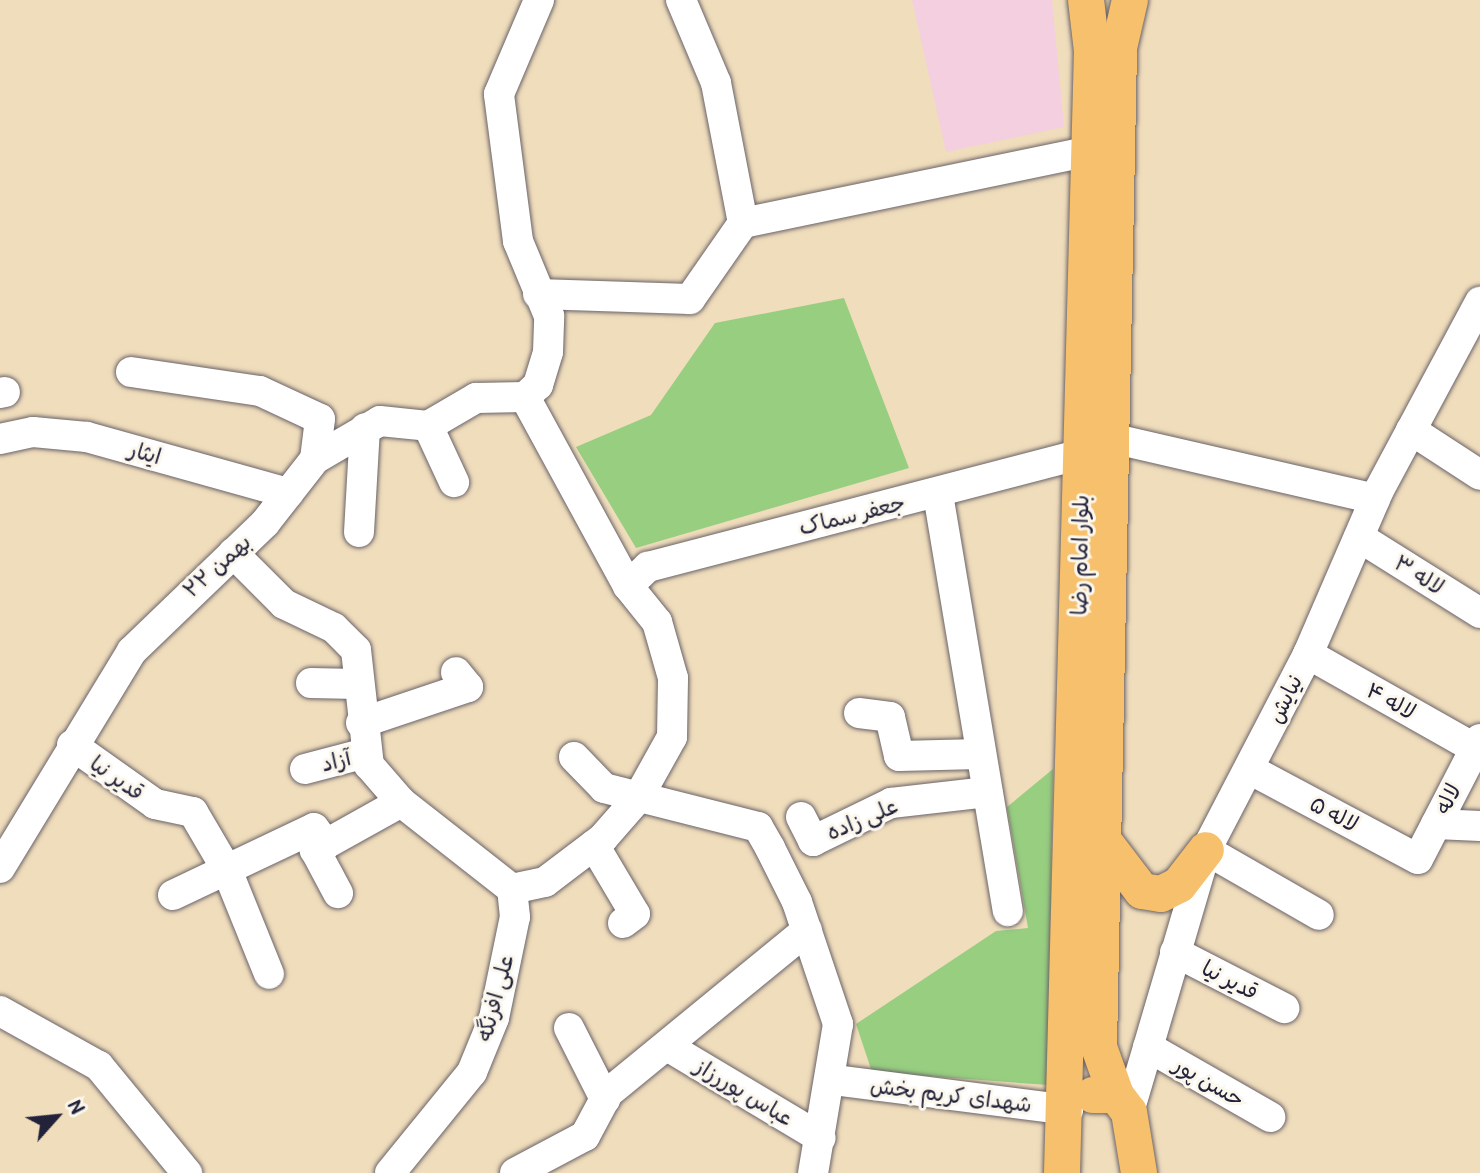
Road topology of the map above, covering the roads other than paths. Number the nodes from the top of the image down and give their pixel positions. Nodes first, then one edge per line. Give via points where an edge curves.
1 (539, 0) edge
2 (681, 0) edge
3 (1086, 0) edge
4 (1130, 0) edge
5 (1090, 151) junction
6 (743, 223) junction
7 (538, 294) junction
8 (1480, 302) edge
9 (131, 372) dead end
10 (525, 397) junction
11 (428, 426) junction
12 (365, 428) junction
13 (1411, 430) junction
14 (0, 439) edge
15 (1097, 446) junction
16 (315, 459) junction
17 (1480, 475) edge
18 (454, 482) dead end
19 (288, 493) junction
20 (938, 494) junction
21 (1375, 499) junction
22 (359, 532) dead end
23 (1359, 537) junction
24 (233, 553) junction
25 (628, 586) junction
26 (1480, 613) edge
27 (1308, 654) junction
28 (456, 672) dead end
29 (311, 683) dead end
30 (357, 684) junction
31 (859, 713) dead end
32 (361, 723) junction
33 (1477, 744) edge
34 (72, 745) junction
35 (366, 753) junction
36 (980, 754) junction
37 (574, 757) dead end
38 (305, 769) dead end
39 (1251, 770) junction
40 (987, 792) junction
41 (638, 798) junction
42 (401, 802) junction
43 (801, 817) dead end
44 (1436, 824) junction
45 (1480, 826) edge
46 (1103, 840) junction
47 (326, 844) junction
48 (594, 845) junction
49 (1206, 850) junction
50 (1418, 859) joint
51 (0, 868) edge
52 (227, 870) junction
53 (512, 889) junction
54 (338, 893) dead end
55 (173, 895) dead end
56 (1008, 911) dead end
57 (1319, 915) dead end
58 (623, 923) dead end
59 (807, 930) junction
60 (1175, 952) junction
61 (269, 974) dead end
62 (1284, 1008) dead end
63 (0, 1011) edge
64 (569, 1028) dead end
65 (667, 1046) junction
66 (1148, 1047) junction
67 (834, 1080) junction
68 (605, 1099) junction
69 (1123, 1103) junction
70 (1068, 1110) junction
71 (1270, 1117) dead end
72 (821, 1138) junction
73 (187, 1173) edge
74 (390, 1173) edge
75 (515, 1173) edge
76 (813, 1173) edge
77 (1062, 1173) edge
78 (1139, 1173) edge

1 - 7 street via 499,94 501,154 518,241
2 - 6 street via 716,83
3 - 5 main road, بلوار امام رضا
4 - 15 main road, بلوار امام رضا via 1119,48
5 - 6 street
5 - 15 main road, بلوار امام رضا
6 - 7 street via 690,299
7 - 10 street via 549,316 548,352 538,385
8 - 13 street, نیایش
9 - 16 street via 260,391 320,419
10 - 11 street via 476,398
10 - 25 street
11 - 12 street, ۲۲ بهمن via 380,421
11 - 18 street
12 - 16 street, ۲۲ بهمن
12 - 22 street
13 - 17 street
13 - 21 street, نیایش
14 - 19 street, ایثار via 33,432 87,437
15 - 20 street, جعفر سماک
15 - 21 street
15 - 46 main road, بلوار امام رضا
15 - 70 main road, بلوار امام رضا
16 - 19 street, ۲۲ بهمن
19 - 24 street, ۲۲ بهمن
20 - 25 street, جعفر سماک via 648,567
20 - 36 street
21 - 23 street, نیایش
23 - 26 street, لاله ۳
23 - 27 street, نیایش
24 - 30 street via 284,604 334,628 356,650
24 - 34 street, ۲۲ بهمن via 132,651
25 - 41 street via 657,622 673,678 672,737
27 - 33 street, لاله ۴
27 - 39 street, نیایش
28 - 32 street via 468,687
29 - 30 street
30 - 32 street
31 - 36 street via 890,717 899,756
32 - 35 street
33 - 44 street, لاله
34 - 51 street, ۲۲ بهمن
34 - 52 street, قدیر نیا via 155,804 193,812
35 - 38 street, آزاد
35 - 42 street
36 - 40 street
37 - 41 street via 604,788
39 - 49 street, نیایش
39 - 50 street, لاله ۵
40 - 43 street, علی زاده via 891,803 813,841
40 - 56 street
41 - 48 street
41 - 59 street via 758,827
42 - 47 street
42 - 53 street
44 - 45 street
44 - 50 street, لاله
46 - 49 main road via 1142,891 1161,894 1179,885
46 - 69 main road, بلوار امام رضا via 1099,1047
47 - 52 street via 314,828
47 - 54 street via 315,850
48 - 53 street via 545,882
48 - 58 street via 635,914
49 - 57 street
49 - 60 street, نیایش
52 - 55 street
52 - 61 street, قدیر نیا
53 - 74 street, علی افرنگه via 515,917 494,1018 472,1072
59 - 65 street
59 - 67 street via 838,1024
60 - 62 street, قدیر نیا
60 - 66 street, نیایش
63 - 73 street via 99,1066
64 - 68 street
65 - 68 street
65 - 72 street, عباس پوررزاز
66 - 69 street, نیایش
66 - 71 street, حسن پور
67 - 70 street, شهدای کریم بخش
67 - 72 street
68 - 75 street via 585,1136
69 - 70 main road via 1090,1095
69 - 78 main road, بلوار امام رضا
70 - 77 main road, بلوار امام رضا
72 - 76 street

